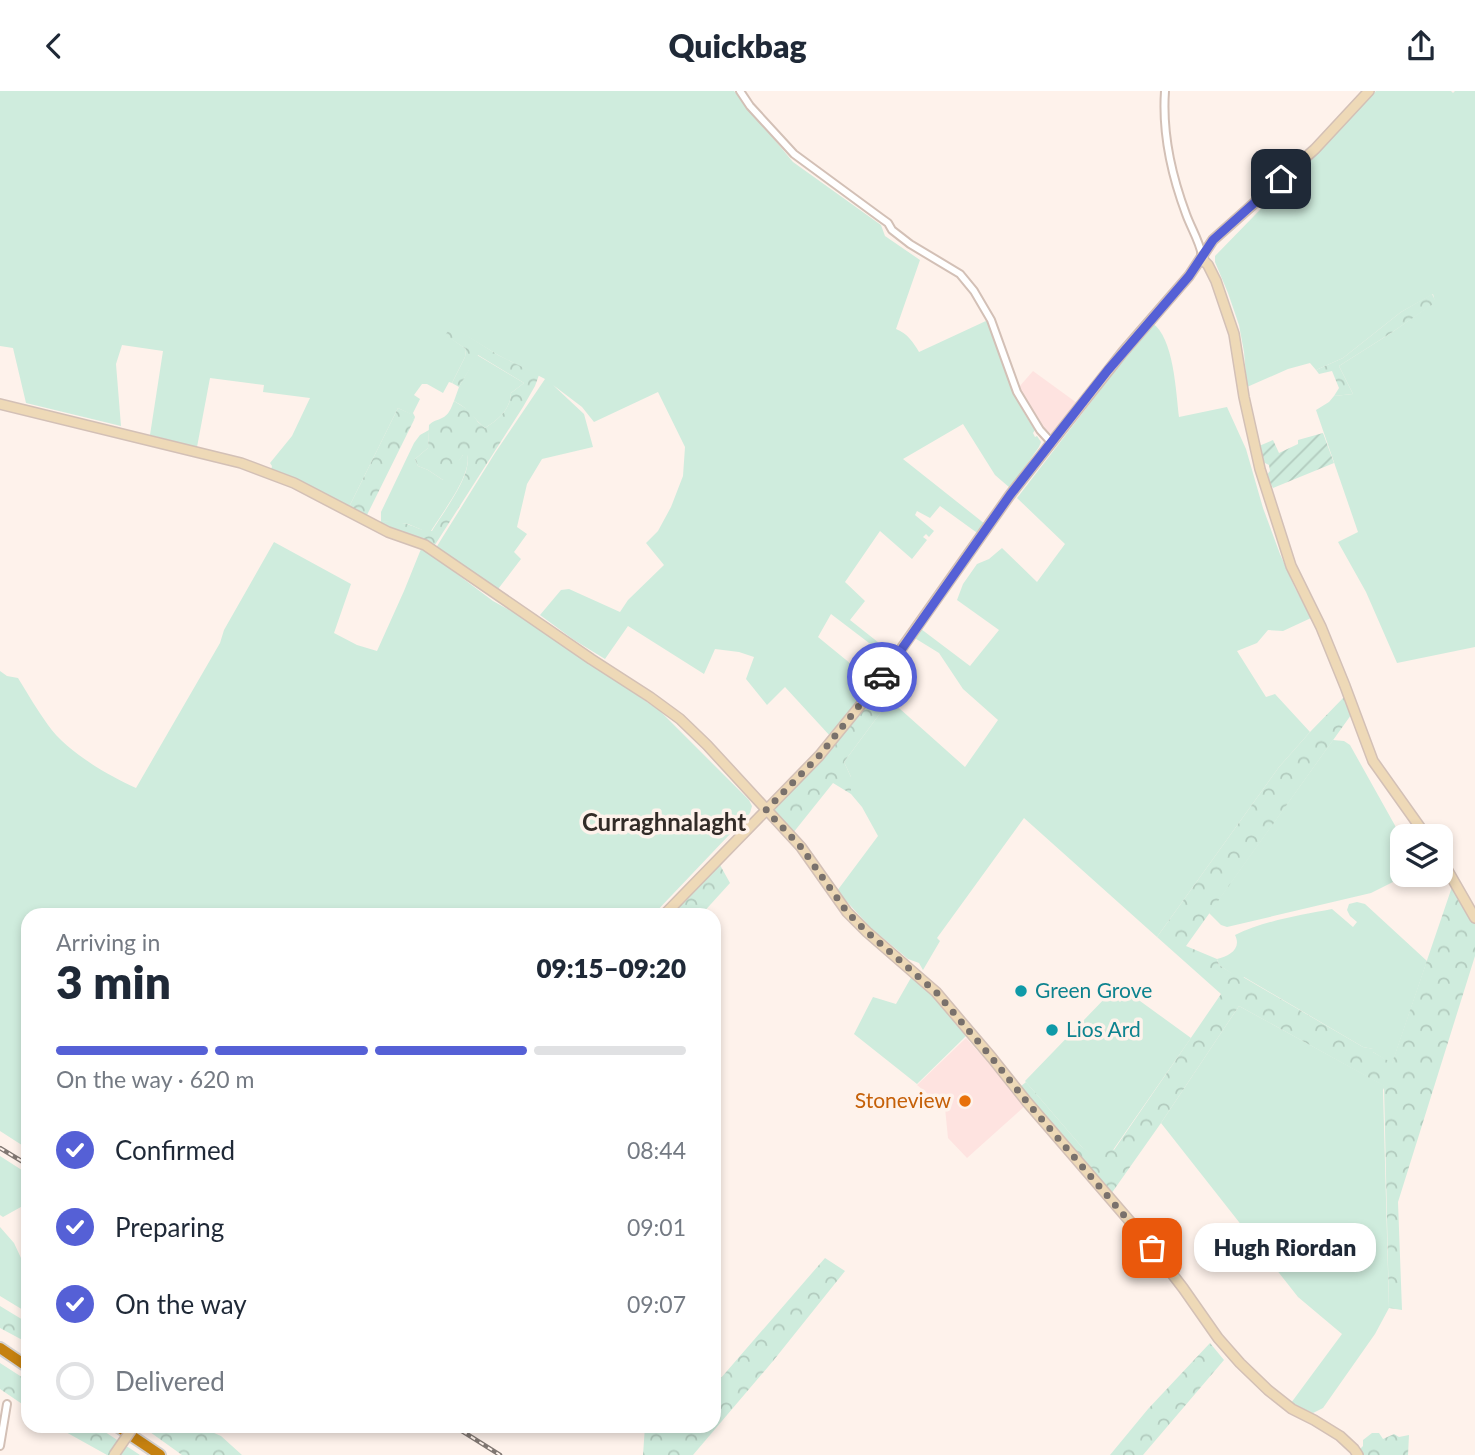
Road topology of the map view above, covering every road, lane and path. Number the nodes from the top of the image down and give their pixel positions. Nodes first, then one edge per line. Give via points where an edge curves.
1 (740, 91) edge
2 (1165, 91) edge
3 (1369, 91) edge
4 (1202, 255) junction
5 (0, 404) edge
6 (1051, 442) junction
7 (766, 810) junction
8 (1418, 824) edge
9 (1453, 880) edge
10 (671, 908) edge
11 (1475, 918) edge
12 (0, 1348) edge
13 (21, 1362) edge
14 (7, 1404) dead end
15 (127, 1433) edge
16 (129, 1433) edge
17 (0, 1446) edge
18 (114, 1455) edge
19 (159, 1455) edge
20 (1358, 1455) edge

1 - 6 street via 801,160 910,244 960,274 991,320 1017,392
2 - 4 street via 1164,127 1173,175
3 - 4 street via 1315,149 1230,223
4 - 6 street
4 - 8 street via 1234,334 1260,469 1292,566 1373,761
5 - 7 street via 241,463 425,545 680,719
6 - 7 street via 868,696
7 - 10 street
7 - 20 street via 801,847 847,912 936,992 1148,1243 1240,1363 1268,1391 1340,1436
9 - 11 street
12 - 13 highway
14 - 17 street
15 - 19 highway
16 - 18 street, bridge

